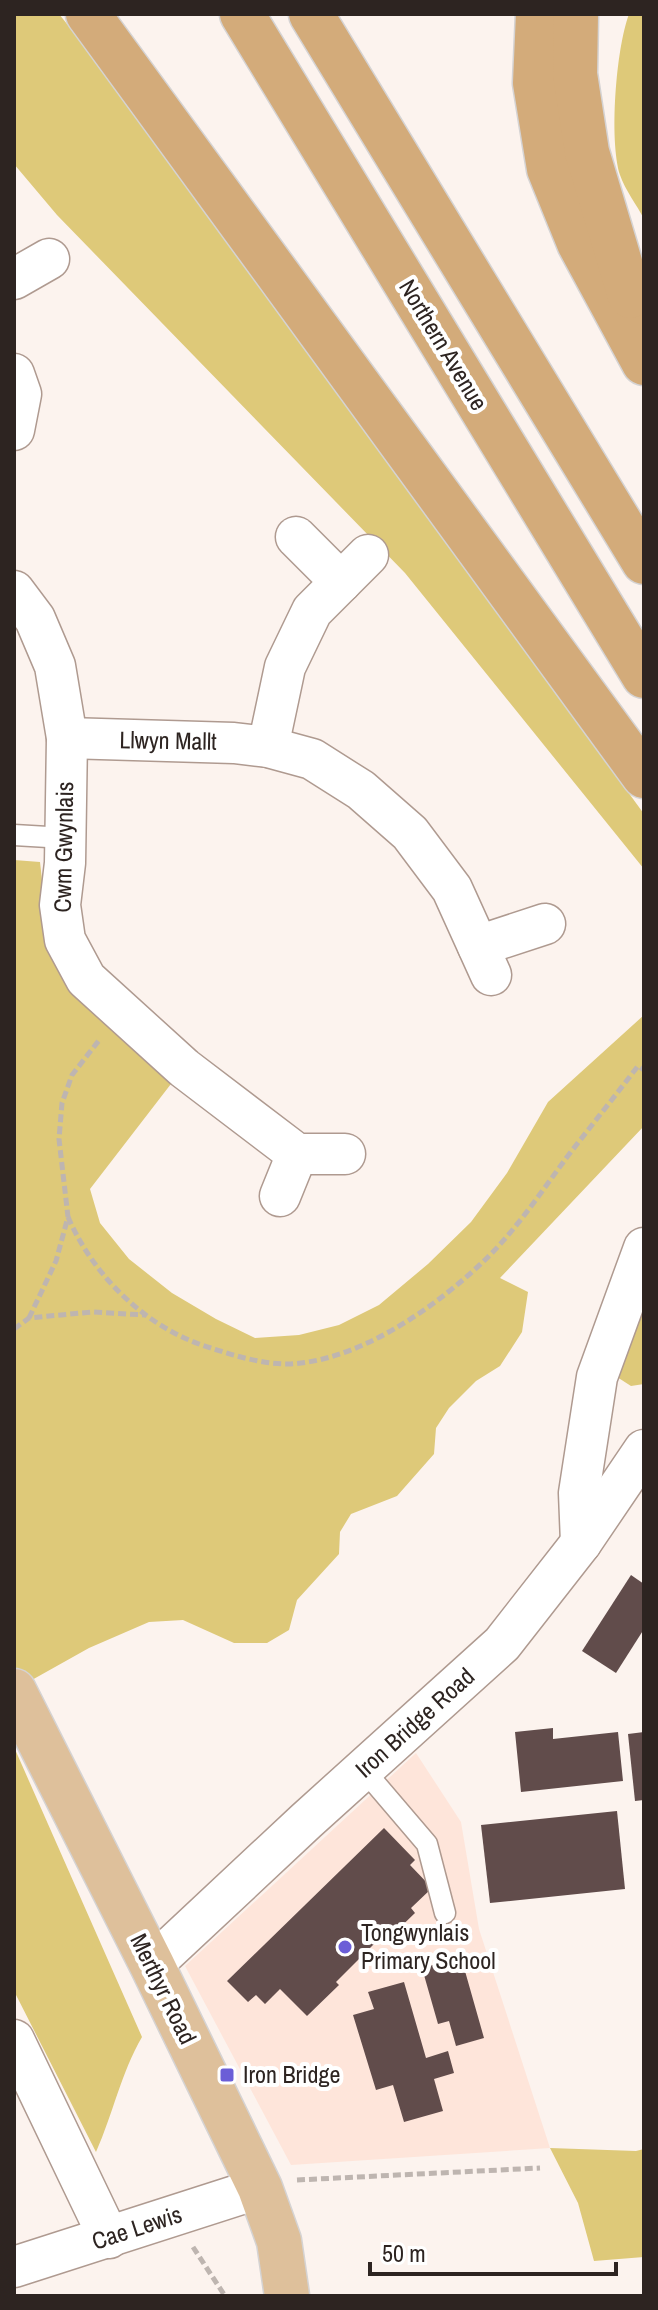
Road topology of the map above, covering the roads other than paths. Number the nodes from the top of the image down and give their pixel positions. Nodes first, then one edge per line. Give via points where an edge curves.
1 (88, 14) edge
2 (538, 14) edge
3 (576, 14) edge
4 (245, 19) edge
5 (317, 22) edge
6 (49, 259) dead end
7 (14, 279) edge
8 (644, 342) edge
9 (644, 363) edge
10 (14, 374) edge
11 (14, 430) edge
12 (296, 537) dead end
13 (644, 562) edge
14 (14, 591) edge
15 (644, 676) edge
16 (67, 738) junction
17 (268, 747) junction
18 (644, 776) edge
19 (14, 835) edge
20 (65, 838) junction
21 (545, 924) dead end
22 (297, 1154) junction
23 (345, 1154) dead end
24 (280, 1196) dead end
25 (644, 1248) edge
26 (644, 1450) edge
27 (581, 1543) junction
28 (14, 1691) edge
29 (363, 1769) junction
30 (445, 1913) dead end
31 (152, 1965) junction
32 (14, 2040) edge
33 (258, 2185) junction
34 (109, 2238) junction
35 (14, 2267) edge
36 (287, 2296) edge

1 - 18 highway
2 - 9 highway via 535,83 549,169 579,243
3 - 8 highway via 575,74 587,152
4 - 15 highway, Northern Avenue
5 - 13 highway
6 - 7 street
10 - 11 street via 21,394
12 - 17 street via 354,568 312,611 285,667
14 - 16 street, Cwm Gwynlais via 35,619 55,666
16 - 17 street, Llwyn Mallt
16 - 20 street, Cwm Gwynlais
17 - 21 street, Llwyn Mallt via 312,759 361,790 410,833 452,889 484,961
19 - 20 lane
20 - 22 street, Cwm Gwynlais via 60,905 65,940 86,979 184,1068
22 - 23 street
22 - 24 street
25 - 27 street via 597,1377 579,1493
26 - 27 street, Iron Bridge Road
27 - 29 street, Iron Bridge Road via 502,1644
28 - 31 main road, Merthyr Road
29 - 30 lane via 427,1844
29 - 31 street, Iron Bridge Road
31 - 33 main road, Merthyr Road
32 - 34 street
33 - 34 street, Cae Lewis
33 - 36 main road, Merthyr Road via 279,2241
34 - 35 street, Cae Lewis

